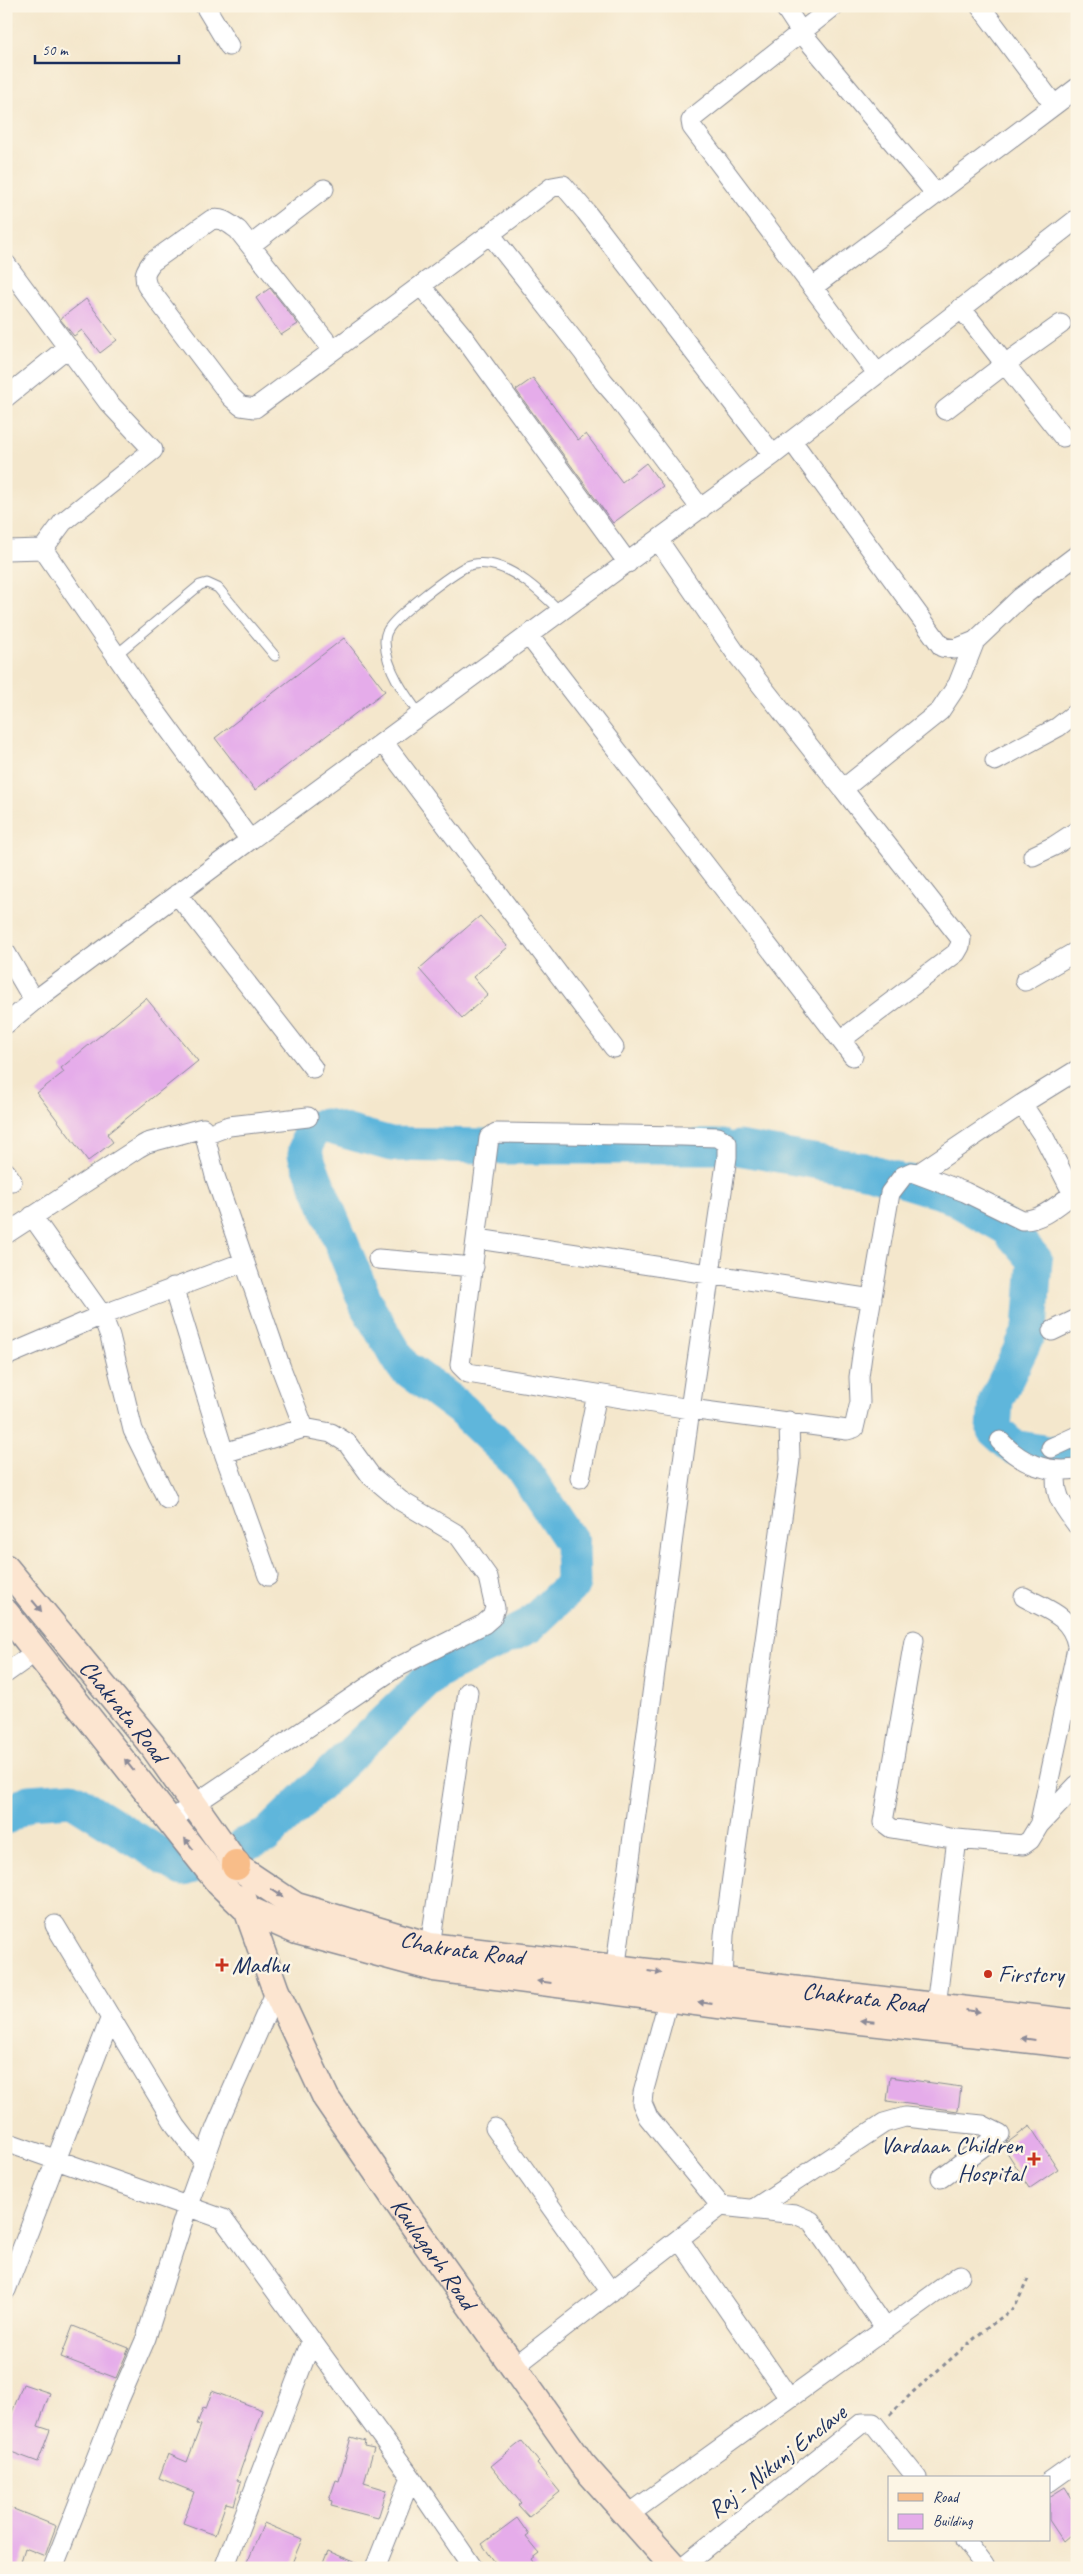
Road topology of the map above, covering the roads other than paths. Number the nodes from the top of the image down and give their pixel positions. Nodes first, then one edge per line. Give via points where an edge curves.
1 (206, 6) edge
2 (784, 6) edge
3 (834, 6) edge
4 (980, 6) edge
5 (801, 32) junction
6 (229, 46) dead end
7 (1077, 88) edge
8 (1054, 105) junction
9 (324, 190) dead end
10 (936, 194) junction
11 (1077, 219) edge
12 (490, 234) junction
13 (251, 245) junction
14 (6, 264) edge
15 (420, 286) junction
16 (813, 287) junction
17 (961, 308) junction
18 (1061, 324) dead end
19 (68, 347) junction
20 (333, 350) junction
21 (1005, 364) junction
22 (877, 373) junction
23 (6, 397) edge
24 (945, 410) dead end
25 (1064, 437) dead end
26 (792, 441) junction
27 (772, 456) junction
28 (700, 509) junction
29 (658, 540) junction
30 (43, 549) junction
31 (6, 550) edge
32 (1077, 555) edge
33 (628, 563) junction
34 (560, 612) junction
35 (529, 636) junction
36 (975, 641) junction
37 (116, 655) junction
38 (275, 656) dead end
39 (1077, 712) edge
40 (421, 716) junction
41 (384, 743) junction
42 (995, 761) dead end
43 (843, 789) junction
44 (1077, 831) edge
45 (250, 840) junction
46 (1033, 856) dead end
47 (177, 894) junction
48 (1077, 951) edge
49 (6, 953) edge
50 (1025, 981) dead end
51 (34, 1001) junction
52 (6, 1024) edge
53 (841, 1040) junction
54 (614, 1048) dead end
55 (853, 1056) dead end
56 (313, 1068) dead end
57 (1077, 1070) edge
58 (1022, 1104) junction
59 (308, 1116) dead end
60 (205, 1135) junction
61 (919, 1173) junction
62 (1076, 1196) edge
63 (32, 1216) junction
64 (6, 1234) edge
65 (478, 1239) junction
66 (378, 1259) dead end
67 (244, 1262) junction
68 (474, 1268) junction
69 (710, 1274) junction
70 (173, 1287) junction
71 (872, 1299) junction
72 (102, 1315) junction
73 (1077, 1319) edge
74 (1052, 1331) dead end
75 (6, 1356) edge
76 (597, 1394) junction
77 (690, 1408) junction
78 (789, 1421) junction
79 (304, 1428) junction
80 (1077, 1436) edge
81 (1000, 1441) dead end
82 (1051, 1448) dead end
83 (224, 1453) junction
84 (1077, 1470) edge
85 (1057, 1471) junction
86 (580, 1478) dead end
87 (167, 1499) dead end
88 (1077, 1525) edge
89 (6, 1568) edge
90 (268, 1576) dead end
91 (1024, 1597) dead end
92 (6, 1613) edge
93 (914, 1640) dead end
94 (1077, 1646) edge
95 (37, 1651) junction
96 (6, 1673) edge
97 (468, 1692) dead end
98 (1077, 1785) edge
99 (194, 1804) junction
100 (171, 1820) junction
101 (1039, 1825) junction
102 (957, 1839) junction
103 (236, 1865) junction
104 (244, 1908) junction
105 (55, 1925) dead end
106 (430, 1946) junction
107 (614, 1979) junction
108 (722, 1980) junction
109 (276, 1991) junction
110 (669, 1998) junction
111 (936, 2006) junction
112 (111, 2017) junction
113 (1077, 2023) edge
114 (1077, 2045) edge
115 (496, 2128) dead end
116 (6, 2142) edge
117 (56, 2158) junction
118 (204, 2162) junction
119 (941, 2178) dead end
120 (721, 2206) junction
121 (187, 2208) junction
122 (752, 2210) junction
123 (679, 2239) junction
124 (960, 2275) dead end
125 (6, 2290) edge
126 (611, 2292) junction
127 (885, 2329) junction
128 (311, 2342) junction
129 (514, 2367) junction
130 (790, 2398) junction
131 (1077, 2462) edge
132 (915, 2476) edge
133 (411, 2477) junction
134 (1050, 2481) edge
135 (628, 2515) junction
136 (970, 2542) edge
137 (668, 2565) edge
138 (984, 2565) dead end
139 (53, 2568) edge
140 (224, 2568) edge
141 (375, 2568) edge
142 (473, 2568) edge

1 - 6 street
2 - 5 street
3 - 5 street
4 - 8 street
5 - 10 street
5 - 16 street via 691,121 692,127
7 - 8 street
8 - 10 street
9 - 13 street
10 - 16 street
11 - 17 street
12 - 15 street
12 - 27 street via 552,187 568,188
12 - 28 street
13 - 20 street
13 - 20 street via 238,230 223,220 210,220 152,262 144,278 231,397 248,408 255,408
14 - 19 street
15 - 20 street
15 - 33 street via 462,334
16 - 22 street
17 - 21 street
17 - 22 street
18 - 21 street
19 - 23 street
19 - 30 street via 108,402 153,450 63,522
21 - 24 street
21 - 25 street
22 - 26 street
26 - 27 street
26 - 36 street via 942,647 955,649
27 - 28 street
28 - 29 street
29 - 33 street
29 - 43 street via 735,652
30 - 31 street
30 - 37 street
32 - 36 street via 1020,598
33 - 34 street
34 - 35 street
34 - 40 lane via 539,591 505,569 476,563 467,566 403,613 387,630 387,655 401,690
35 - 40 street
35 - 53 street
36 - 43 street via 958,684 940,712
37 - 38 lane via 200,585 207,583 218,588
37 - 45 street
39 - 42 street via 1058,727
40 - 41 street
41 - 45 street
41 - 54 street
43 - 53 street via 961,939 956,953
44 - 46 street
45 - 47 street
47 - 51 street
47 - 56 street
48 - 50 street
49 - 51 street
51 - 52 street
53 - 55 street
57 - 58 street
58 - 61 street
58 - 62 street
59 - 60 street via 229,1126
60 - 63 street via 200,1128 147,1143
60 - 67 street
61 - 62 street via 1022,1220 1041,1215
61 - 71 street via 907,1173 890,1193
63 - 64 street
63 - 72 street
65 - 68 street
65 - 69 street
65 - 69 street via 491,1135 718,1137 727,1143 727,1157
66 - 68 street
67 - 70 street
67 - 79 street
68 - 76 street via 460,1364 462,1370
69 - 71 street
69 - 77 street
70 - 72 street
70 - 83 street
71 - 78 street via 854,1428 847,1430
72 - 75 street
72 - 87 street via 133,1430
73 - 74 street
76 - 77 street
76 - 86 street
77 - 78 street
77 - 107 street
78 - 108 street via 790,1460 724,1935
79 - 83 street
79 - 99 street via 331,1433 347,1443 372,1476 401,1501 458,1535 488,1577 494,1608 492,1617 394,1669
80 - 82 street
81 - 85 street via 1026,1463 1039,1469
83 - 90 street
84 - 85 street
85 - 88 street via 1055,1486 1060,1500
89 -> 99 main road, Chakrata Road via 152,1745
91 - 94 street via 1059,1616 1074,1631
92 - 95 main road, Chakrata Road
93 - 102 street via 882,1822 891,1828
94 - 101 street
95 - 96 street
100 -> 95 main road, Chakrata Road
97 - 106 street
98 - 101 street
99 - 100 street
99 - 103 main road, Chakrata Road
104 -> 100 main road, Chakrata Road via 219,1883
101 - 102 street via 1023,1845
102 - 111 street
103 - 104 main road
103 -> 106 main road, Chakrata Road via 296,1906
107 -> 104 main road, Chakrata Road via 434,1968 297,1931
104 - 109 main road, Kaulagarh Road
105 - 112 street
106 - 107 main road, Chakrata Road
107 -> 108 main road, Chakrata Road
107 - 110 main road, Chakrata Road
108 - 111 main road, Chakrata Road
109 - 118 street via 216,2127
109 - 129 main road, Kaulagarh Road via 326,2098
114 -> 110 main road, Chakrata Road
110 - 120 street via 642,2103 648,2117
111 -> 113 main road, Chakrata Road
112 - 117 street
112 - 118 street via 176,2126
115 - 126 street
116 - 117 street
117 - 121 street
117 - 125 street
118 - 121 street
119 - 122 street via 1000,2134 982,2125 906,2117 884,2123
120 - 122 street
120 - 123 street
121 - 128 street via 222,2219
121 - 139 street via 146,2338
122 - 127 street via 795,2214 811,2221
123 - 126 street
123 - 130 street
124 - 127 street
126 - 129 street
127 - 130 street
128 - 133 street
128 - 140 street
129 - 135 main road, Kaulagarh Road via 582,2464
130 - 135 street
131 - 134 street
132 - 137 street, Raj - Nikunj Enclave via 873,2423 862,2423
133 - 141 street
133 - 142 street
135 - 137 main road, Kaulagarh Road
136 - 138 street

